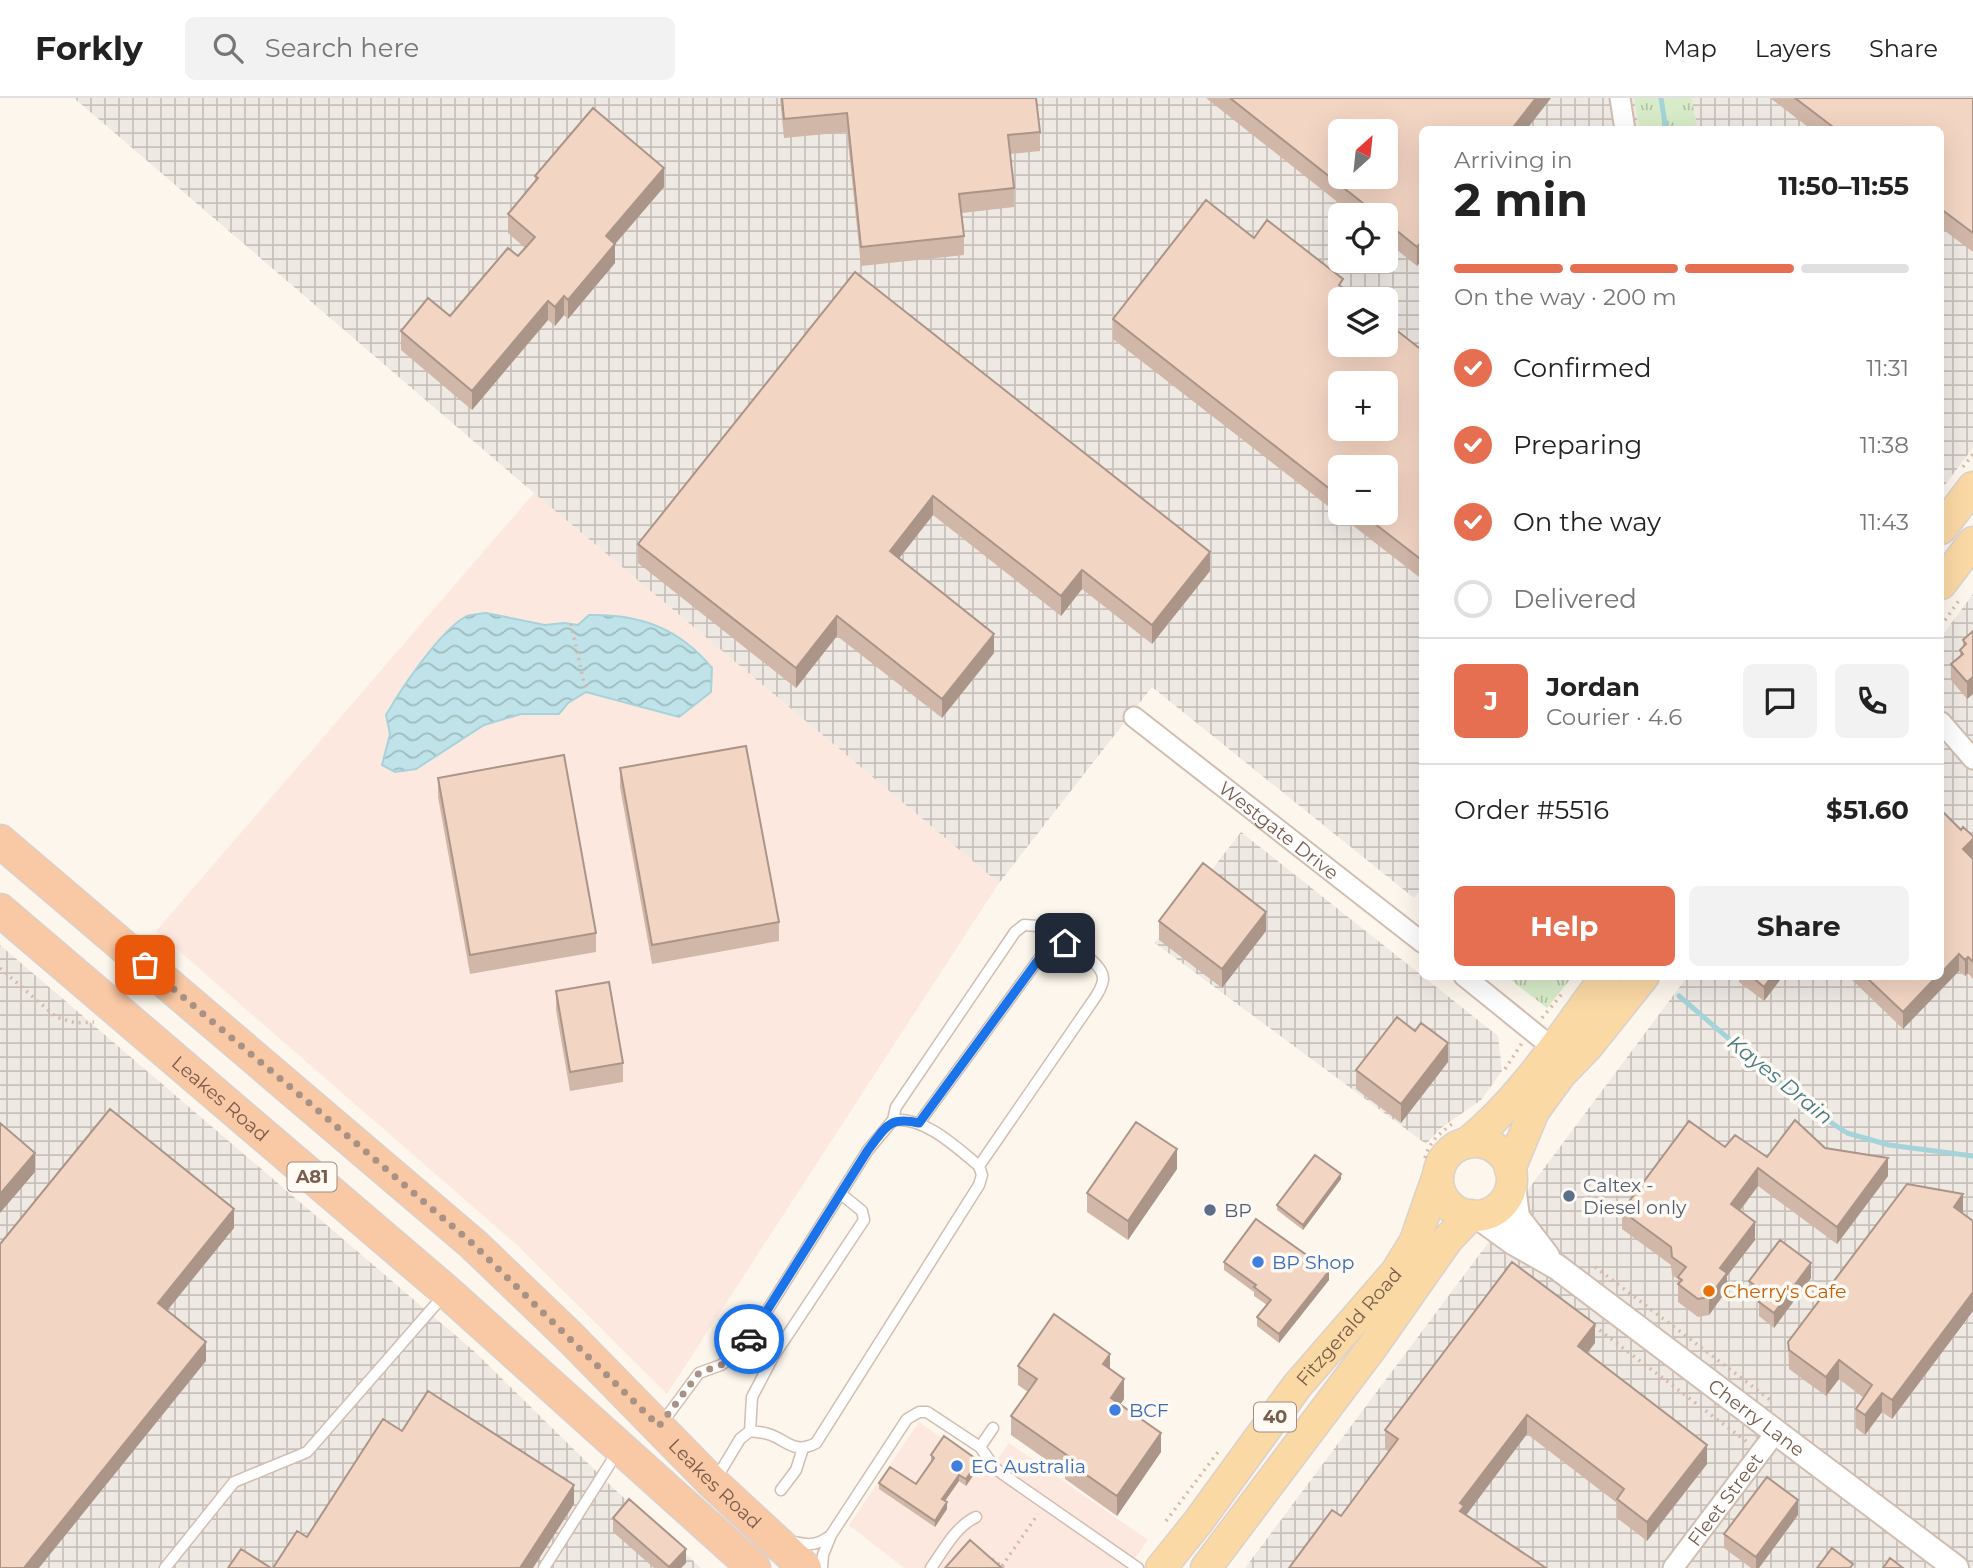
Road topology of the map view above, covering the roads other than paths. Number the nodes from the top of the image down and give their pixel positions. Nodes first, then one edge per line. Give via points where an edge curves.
1 (1620, 98) edge
2 (1624, 126) edge
3 (1973, 487) edge
4 (1944, 525) edge
5 (1973, 542) edge
6 (1953, 589) edge
7 (1134, 717) dead end
8 (1944, 725) edge
9 (1973, 759) edge
10 (0, 841) edge
11 (0, 910) edge
12 (1419, 934) edge
13 (1055, 937) junction
14 (1469, 980) edge
15 (1603, 980) edge
16 (1641, 980) edge
17 (1553, 1048) junction
18 (892, 1121) junction
19 (919, 1123) junction
20 (1466, 1143) junction
21 (979, 1166) junction
22 (1511, 1173) junction
23 (1438, 1175) junction
24 (841, 1194) junction
25 (1474, 1215) junction
26 (1557, 1267) junction
27 (446, 1292) junction
28 (659, 1426) junction
29 (992, 1428) dead end
30 (750, 1431) junction
31 (1776, 1432) junction
32 (980, 1447) junction
33 (620, 1448) junction
34 (803, 1448) junction
35 (713, 1483) junction
36 (781, 1490) dead end
37 (976, 1517) dead end
38 (831, 1535) junction
39 (773, 1538) junction
40 (165, 1568) edge
41 (544, 1568) edge
42 (754, 1568) edge
43 (805, 1568) edge
44 (822, 1568) edge
45 (931, 1568) edge
46 (1138, 1568) edge
47 (1161, 1568) edge
48 (1206, 1568) edge
49 (1674, 1568) edge
50 (1956, 1568) edge

1 - 2 street
3 - 4 main road
5 - 6 main road
7 - 12 street, Westgate Drive
8 - 9 street
10 - 28 highway, Leakes Road / A81 via 473,1244
11 - 27 highway, Leakes Road / A81
13 - 18 lane via 1037,926 1024,925 1015,932 896,1107
13 - 19 lane
13 - 21 lane via 1101,971 1101,986
14 - 17 street
15 - 17 main road, 40
16 - 22 main road, 40 via 1534,1111
17 - 20 main road, 40 via 1489,1125
18 - 19 lane
18 - 24 lane
19 - 21 lane
20 - 22 main road via 1489,1145 1506,1158
20 - 23 main road, 40 via 1447,1155
21 - 34 lane via 979,1185 816,1443
22 - 25 main road, 40 via 1506,1199 1498,1208
22 - 26 street, Cherry Lane via 1517,1217
23 - 25 main road via 1443,1197 1460,1212
23 - 47 main road, Fitzgerald Road / 40 via 1415,1241 1396,1272 1297,1386
24 - 28 lane via 743,1349 721,1365 699,1373
24 - 30 lane via 862,1211 864,1220 773,1357 752,1397
25 - 26 street, Cherry Lane
25 - 48 main road, Fitzgerald Road / 40 via 1448,1239
26 - 31 street, Cherry Lane
27 - 33 highway, Leakes Road / A81
27 - 40 lane via 307,1452 234,1482
28 - 35 highway, Leakes Road / A81
29 - 32 lane
30 - 34 lane
30 - 35 lane via 740,1439
31 - 49 street, Fleet Street
31 - 50 street, Cherry Lane
32 - 38 lane via 937,1416 913,1414
32 - 46 lane via 995,1468
33 - 41 lane
33 - 42 highway, Leakes Road / A81
34 - 36 lane via 796,1469
35 - 39 highway, Leakes Road / A81
37 - 45 lane
38 - 39 lane via 812,1546
38 - 44 lane
39 - 43 highway, Leakes Road / A81

